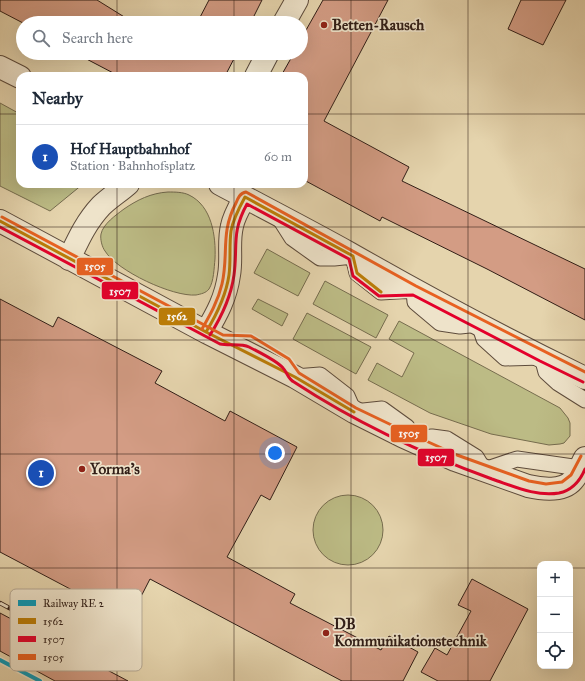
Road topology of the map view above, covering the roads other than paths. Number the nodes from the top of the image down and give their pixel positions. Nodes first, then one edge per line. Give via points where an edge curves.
1 (297, 0) edge
2 (288, 16) edge
3 (264, 60) edge
4 (0, 67) edge
5 (258, 72) edge
6 (16, 75) edge
7 (123, 188) edge
8 (228, 188) edge
9 (245, 197) junction
10 (0, 221) edge
11 (69, 259) junction
12 (214, 336) junction
13 (542, 357) junction
14 (585, 378) edge
15 (585, 400) edge
16 (581, 473) edge

1 - 2 street
3 - 5 street
4 - 6 street
7 - 11 street via 91,218
8 - 9 street
9 - 12 street via 232,226 230,274
9 - 13 street
10 - 11 street
11 - 12 street
12 - 16 street via 295,377 354,412 455,460 539,488 564,486
13 - 14 street
13 - 15 lane via 546,372

